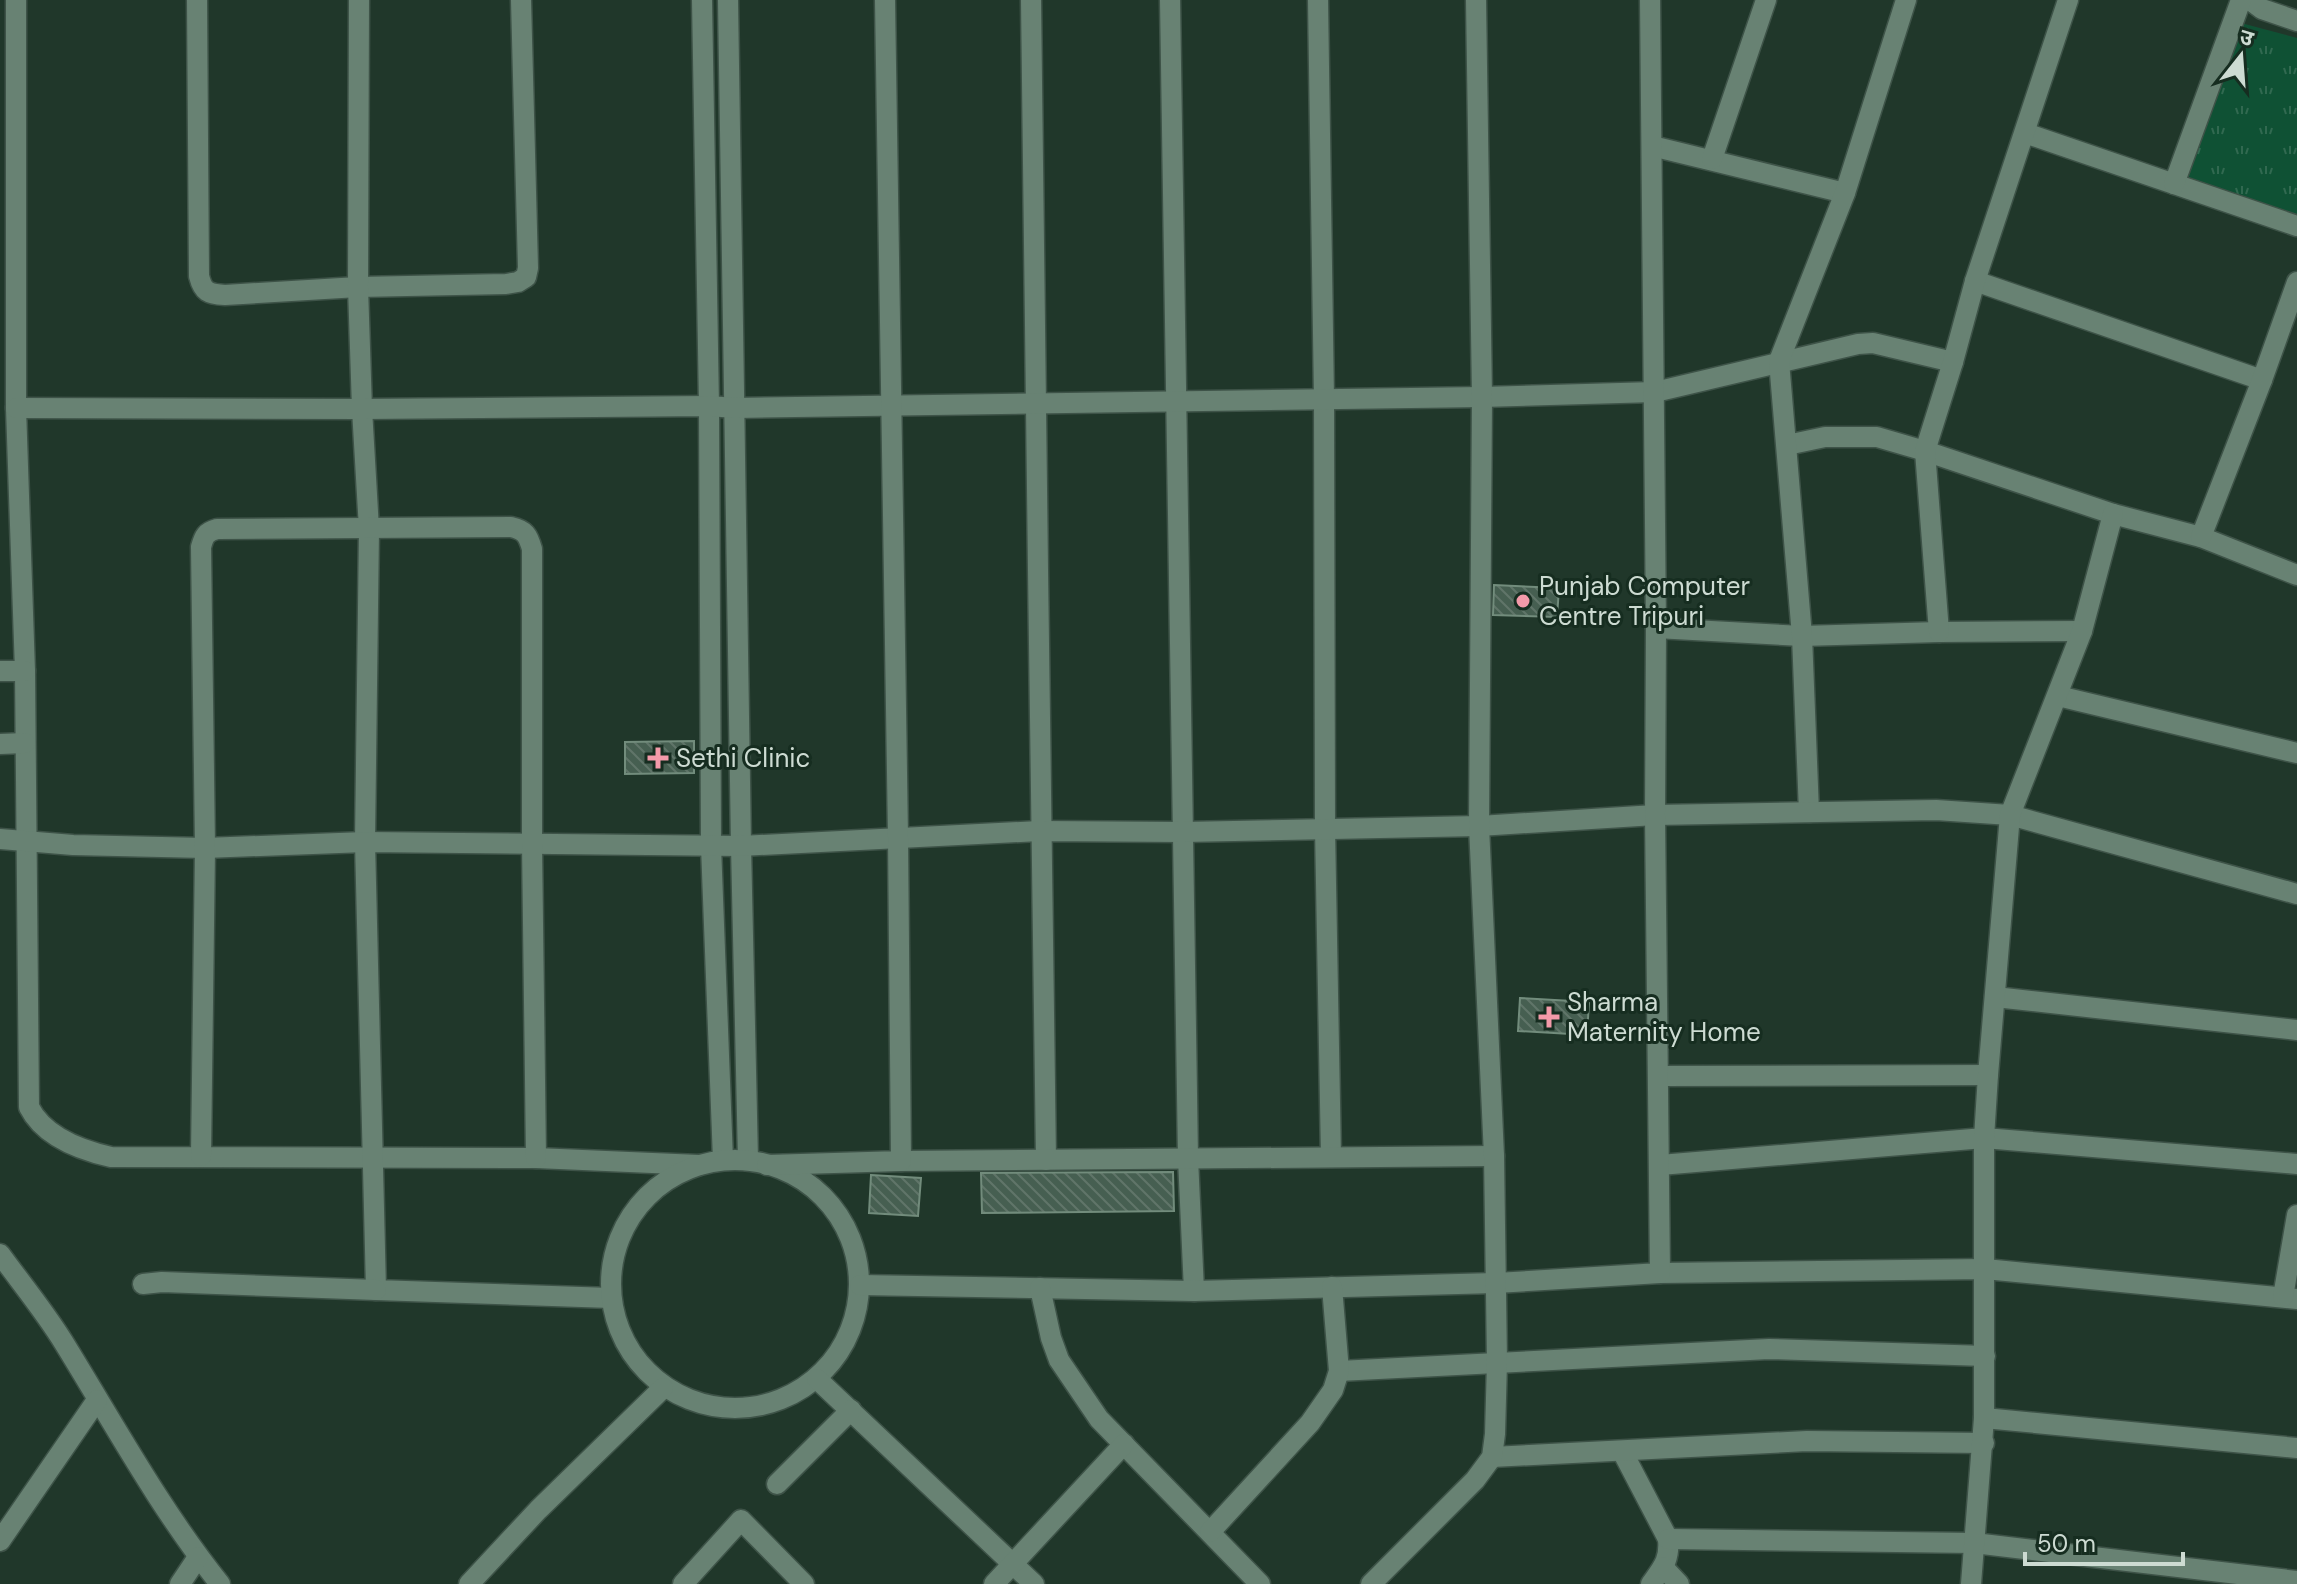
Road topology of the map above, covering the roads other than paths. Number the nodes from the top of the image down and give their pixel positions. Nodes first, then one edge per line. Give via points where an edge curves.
1 (16, 0) edge
2 (197, 0) edge
3 (359, 0) edge
4 (521, 0) edge
5 (702, 0) edge
6 (728, 0) edge
7 (885, 0) edge
8 (1031, 0) edge
9 (1170, 0) edge
10 (1318, 0) edge
11 (1476, 0) edge
12 (1650, 0) edge
13 (1766, 0) edge
14 (1906, 0) edge
15 (2068, 0) edge
16 (2241, 0) edge
17 (2250, 0) edge
18 (2297, 21) edge
19 (2025, 133) junction
20 (1652, 146) junction
21 (1712, 159) junction
22 (2174, 184) junction
23 (1845, 193) junction
24 (2297, 226) edge
25 (1975, 281) junction
26 (2297, 282) edge
27 (358, 287) junction
28 (1779, 361) junction
29 (1953, 362) junction
30 (2262, 380) junction
31 (1655, 392) junction
32 (1482, 397) junction
33 (1324, 399) junction
34 (1178, 402) junction
35 (1038, 404) junction
36 (891, 405) junction
37 (709, 406) junction
38 (16, 408) junction
39 (735, 408) junction
40 (362, 409) junction
41 (1787, 445) junction
42 (1925, 451) junction
43 (2113, 514) junction
44 (369, 529) junction
45 (2201, 537) junction
46 (2297, 575) edge
47 (1656, 628) junction
48 (2082, 631) junction
49 (1939, 632) junction
50 (1802, 636) junction
51 (0, 671) edge
52 (25, 671) junction
53 (2058, 696) junction
54 (25, 743) junction
55 (0, 744) edge
56 (2297, 753) edge
57 (1809, 812) junction
58 (1655, 815) junction
59 (2010, 815) junction
60 (1479, 826) junction
61 (1325, 828) junction
62 (1039, 831) junction
63 (1183, 832) junction
64 (898, 837) junction
65 (0, 839) edge
66 (28, 840) junction
67 (365, 842) junction
68 (532, 844) junction
69 (711, 846) junction
70 (741, 846) junction
71 (205, 848) junction
72 (2297, 894) edge
73 (1995, 997) junction
74 (2297, 1030) edge
75 (1988, 1075) junction
76 (1659, 1076) junction
77 (1984, 1138) junction
78 (201, 1156) junction
79 (1494, 1156) junction
80 (1331, 1157) junction
81 (372, 1158) junction
82 (536, 1158) junction
83 (1188, 1158) junction
84 (723, 1160) junction
85 (1046, 1160) junction
86 (901, 1161) junction
87 (757, 1163) junction
88 (2297, 1164) edge
89 (699, 1165) junction
90 (1660, 1165) junction
91 (2297, 1215) edge
92 (0, 1254) edge
93 (1985, 1269) junction
94 (1660, 1273) junction
95 (1496, 1283) junction
96 (143, 1284) dead end
97 (860, 1285) junction
98 (1332, 1287) junction
99 (1040, 1288) junction
100 (376, 1290) junction
101 (1194, 1291) junction
102 (611, 1298) junction
103 (2290, 1298) edge
104 (1985, 1356) junction
105 (1497, 1362) junction
106 (1339, 1371) junction
107 (817, 1379) junction
108 (663, 1388) junction
109 (97, 1400) junction
110 (851, 1410) junction
111 (1984, 1418) junction
112 (1984, 1443) junction
113 (1124, 1444) junction
114 (2297, 1448) edge
115 (1622, 1451) junction
116 (1492, 1457) junction
117 (777, 1484) dead end
118 (1210, 1532) junction
119 (1668, 1539) junction
120 (0, 1541) edge
121 (1974, 1543) junction
122 (198, 1557) junction
123 (1014, 1563) junction
124 (1657, 1576) edge
125 (2297, 1581) edge
126 (180, 1584) edge
127 (220, 1584) edge
128 (469, 1584) edge
129 (683, 1584) edge
130 (804, 1584) edge
131 (994, 1584) edge
132 (1034, 1584) edge
133 (1260, 1584) edge
134 (1371, 1584) edge
135 (1679, 1584) edge
136 (1971, 1584) edge

1 - 38 street
2 - 27 street via 202,288 225,295
3 - 27 street
4 - 27 street via 526,277 506,284
5 - 37 street
6 - 39 street
7 - 36 street
8 - 35 street
9 - 34 street
10 - 33 street
11 - 32 street
12 - 20 street
13 - 21 street
14 - 23 street
15 - 19 street
16 - 22 street
17 - 18 street
19 - 22 street
19 - 25 street
20 - 21 street
20 - 31 street
21 - 23 street
22 - 24 street
23 - 28 street
25 - 29 street
25 - 30 street
26 - 30 street
27 - 40 street
28 - 29 street via 1873,343
28 - 31 street
28 - 41 street
29 - 42 street
30 - 45 street
31 - 32 street
31 - 47 street
32 - 33 street
32 - 60 street
33 - 34 street
33 - 61 street
34 - 35 street
34 - 63 street
35 - 36 street
35 - 62 street
36 - 39 street
36 - 64 street
37 - 39 street
37 - 40 street
37 - 69 street
38 - 40 street
38 - 52 street
39 - 70 street
40 - 44 street
41 - 42 street via 1847,435 1877,437
41 - 50 street
42 - 43 street
42 - 49 street
43 - 45 street
43 - 48 street
44 - 67 street
44 - 68 street via 511,527 529,537
44 - 71 street via 217,529 204,536
45 - 46 street
47 - 50 street
47 - 58 street
48 - 49 street
48 - 53 street
49 - 50 street
50 - 57 street
51 - 52 street
52 - 54 street
53 - 56 street
53 - 59 street
54 - 55 street
54 - 66 street
57 - 58 street
57 - 59 street
58 - 60 street
58 - 76 street
59 - 72 street
59 - 73 street
60 - 61 street
60 - 79 street
61 - 63 street
61 - 80 street
62 - 63 street
62 - 64 street
62 - 85 street
63 - 83 street
64 - 70 street
64 - 86 street
65 - 66 street
66 - 71 street
66 - 78 street via 29,1107 36,1120 59,1138 111,1157
67 - 68 street
67 - 71 street
67 - 81 street
68 - 69 street
68 - 82 street
69 - 70 street
69 - 84 street
70 - 87 street
71 - 78 street
73 - 74 street
73 - 75 street
75 - 76 street
75 - 77 street
76 - 90 street
77 - 88 street
77 - 90 street
77 - 93 street
78 - 81 street
79 - 80 street
79 - 95 street
80 - 83 street
81 - 82 street
81 - 100 street
82 - 89 street
83 - 85 street
83 - 101 street
84 - 87 street
84 - 89 street
85 - 86 street
86 - 87 street
87 - 97 street via 787,1171 817,1191 840,1217 855,1250
89 - 102 street via 660,1184 630,1215 613,1255
90 - 94 street
91 - 103 street
92 - 109 street via 63,1341
93 - 94 street
93 - 103 street
93 - 104 street
94 - 95 street
95 - 98 street
95 - 105 street
96 - 100 street
97 - 99 street
97 - 107 street via 855,1320 840,1352
98 - 101 street
98 - 106 street
99 - 101 street
99 - 113 street via 1059,1360 1099,1419
100 - 102 street
102 - 108 street via 620,1334
104 - 105 street via 1769,1349
104 - 111 street
105 - 106 street
105 - 116 street
106 - 118 street via 1333,1390 1310,1423
107 - 108 street via 783,1399 745,1408 705,1405
107 - 110 street
108 - 128 street
109 - 120 street
109 - 122 street
110 - 117 street
110 - 123 street
111 - 112 street
111 - 114 street
112 - 115 street via 1807,1441
112 - 121 street
113 - 118 street
113 - 123 street
115 - 116 street
115 - 119 street
116 - 134 street
118 - 133 street
119 - 121 street
119 - 124 street via 1669,1554
121 - 125 street
121 - 136 street
122 - 126 street
122 - 127 street
123 - 131 street
123 - 132 street
124 - 135 street
129 - 130 street via 741,1520

